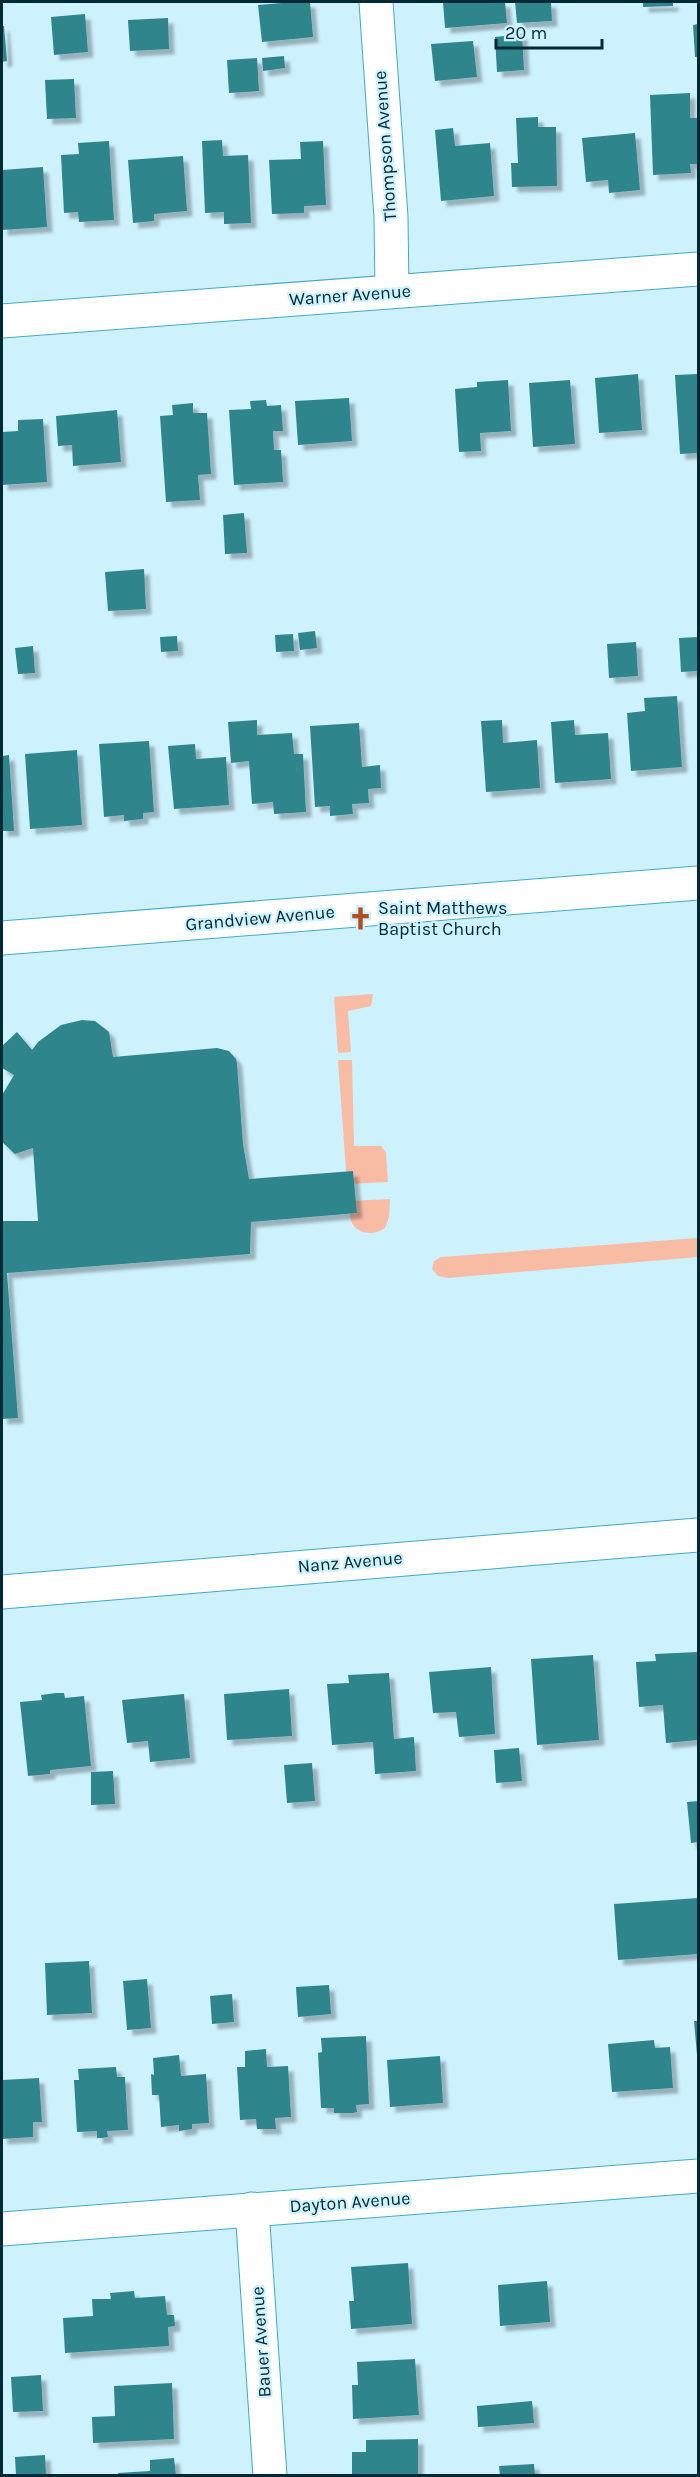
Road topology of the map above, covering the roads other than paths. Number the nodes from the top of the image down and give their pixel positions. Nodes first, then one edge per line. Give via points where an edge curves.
1 (376, 2) edge
2 (699, 269) edge
3 (392, 291) junction
4 (2, 321) edge
5 (699, 883) edge
6 (2, 938) edge
7 (699, 1534) edge
8 (2, 1592) edge
9 (699, 2176) edge
10 (252, 2209) junction
11 (2, 2229) edge
12 (270, 2475) edge

1 - 3 street, Thompson Avenue via 391,217
2 - 3 street, Warner Avenue
3 - 4 street, Warner Avenue
5 - 6 street, Grandview Avenue
7 - 8 street, Nanz Avenue
9 - 10 street, Dayton Avenue
10 - 11 street, Dayton Avenue
10 - 12 street, Bauer Avenue

